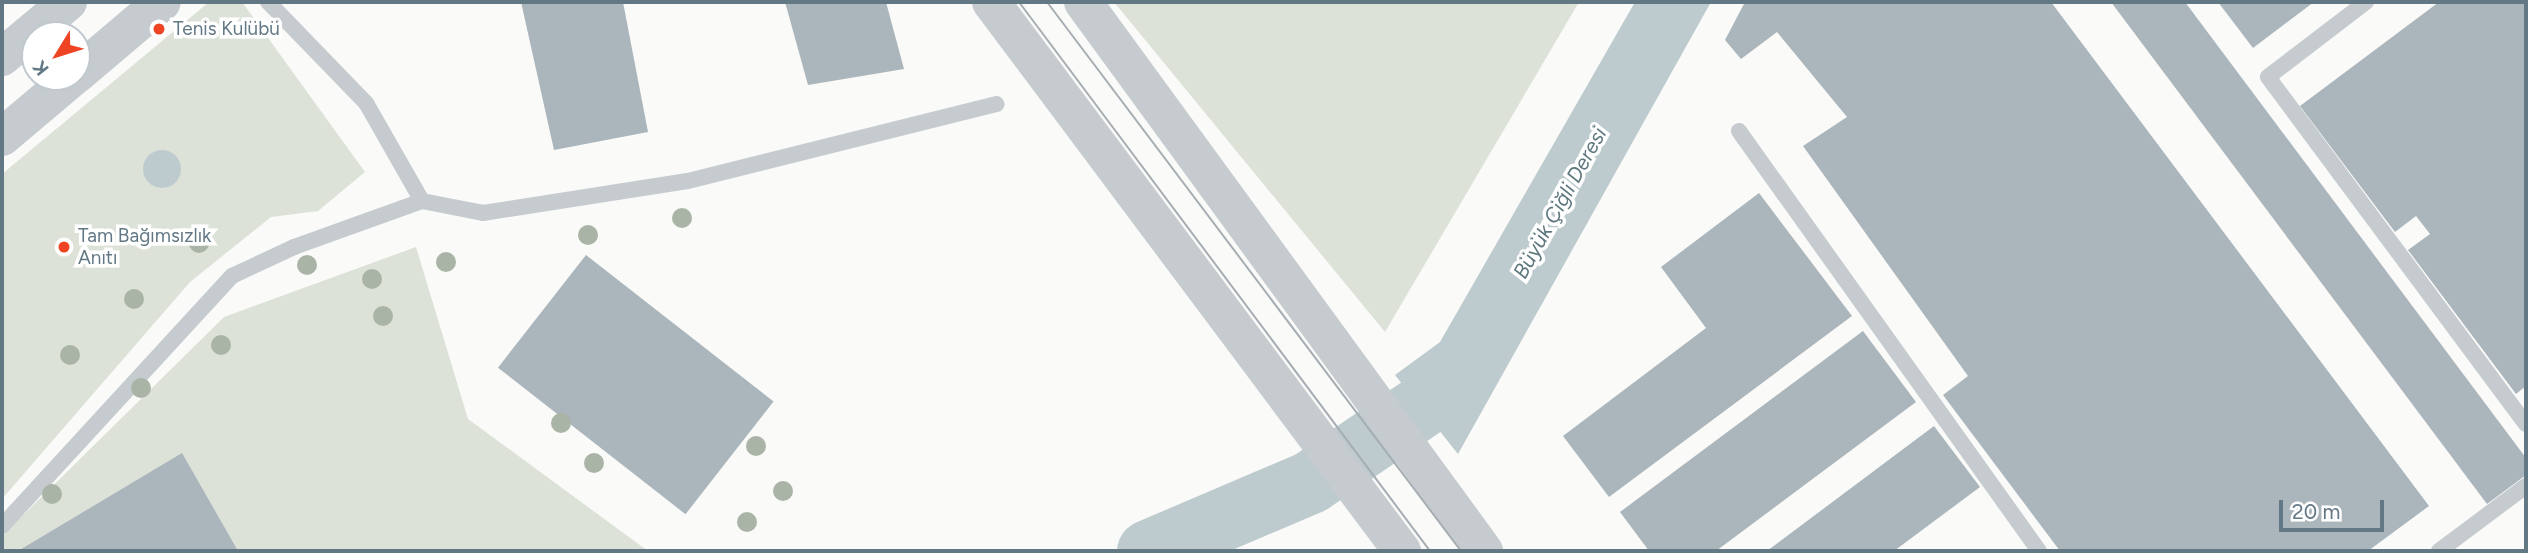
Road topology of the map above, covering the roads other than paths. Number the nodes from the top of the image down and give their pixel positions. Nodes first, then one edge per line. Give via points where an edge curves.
1 (68, 2) edge
2 (162, 2) edge
3 (268, 2) edge
4 (991, 2) edge
5 (1083, 2) edge
6 (2366, 2) edge
7 (2, 57) edge
8 (91, 62) edge
9 (56, 91) edge
10 (997, 104) dead end
11 (1739, 131) dead end
12 (2, 137) edge
13 (422, 201) junction
14 (2526, 424) edge
15 (2526, 486) edge
16 (2, 526) edge
17 (1402, 551) edge
18 (1484, 551) edge
19 (2039, 551) edge
20 (2439, 551) edge

1 - 7 street
2 - 8 street
3 - 13 lane via 366,103
4 - 17 street
5 - 18 street
6 - 14 lane via 2268,77
9 - 12 street
10 - 13 lane via 688,181 483,213
11 - 19 lane
13 - 16 lane via 294,247 232,276
15 - 20 lane

